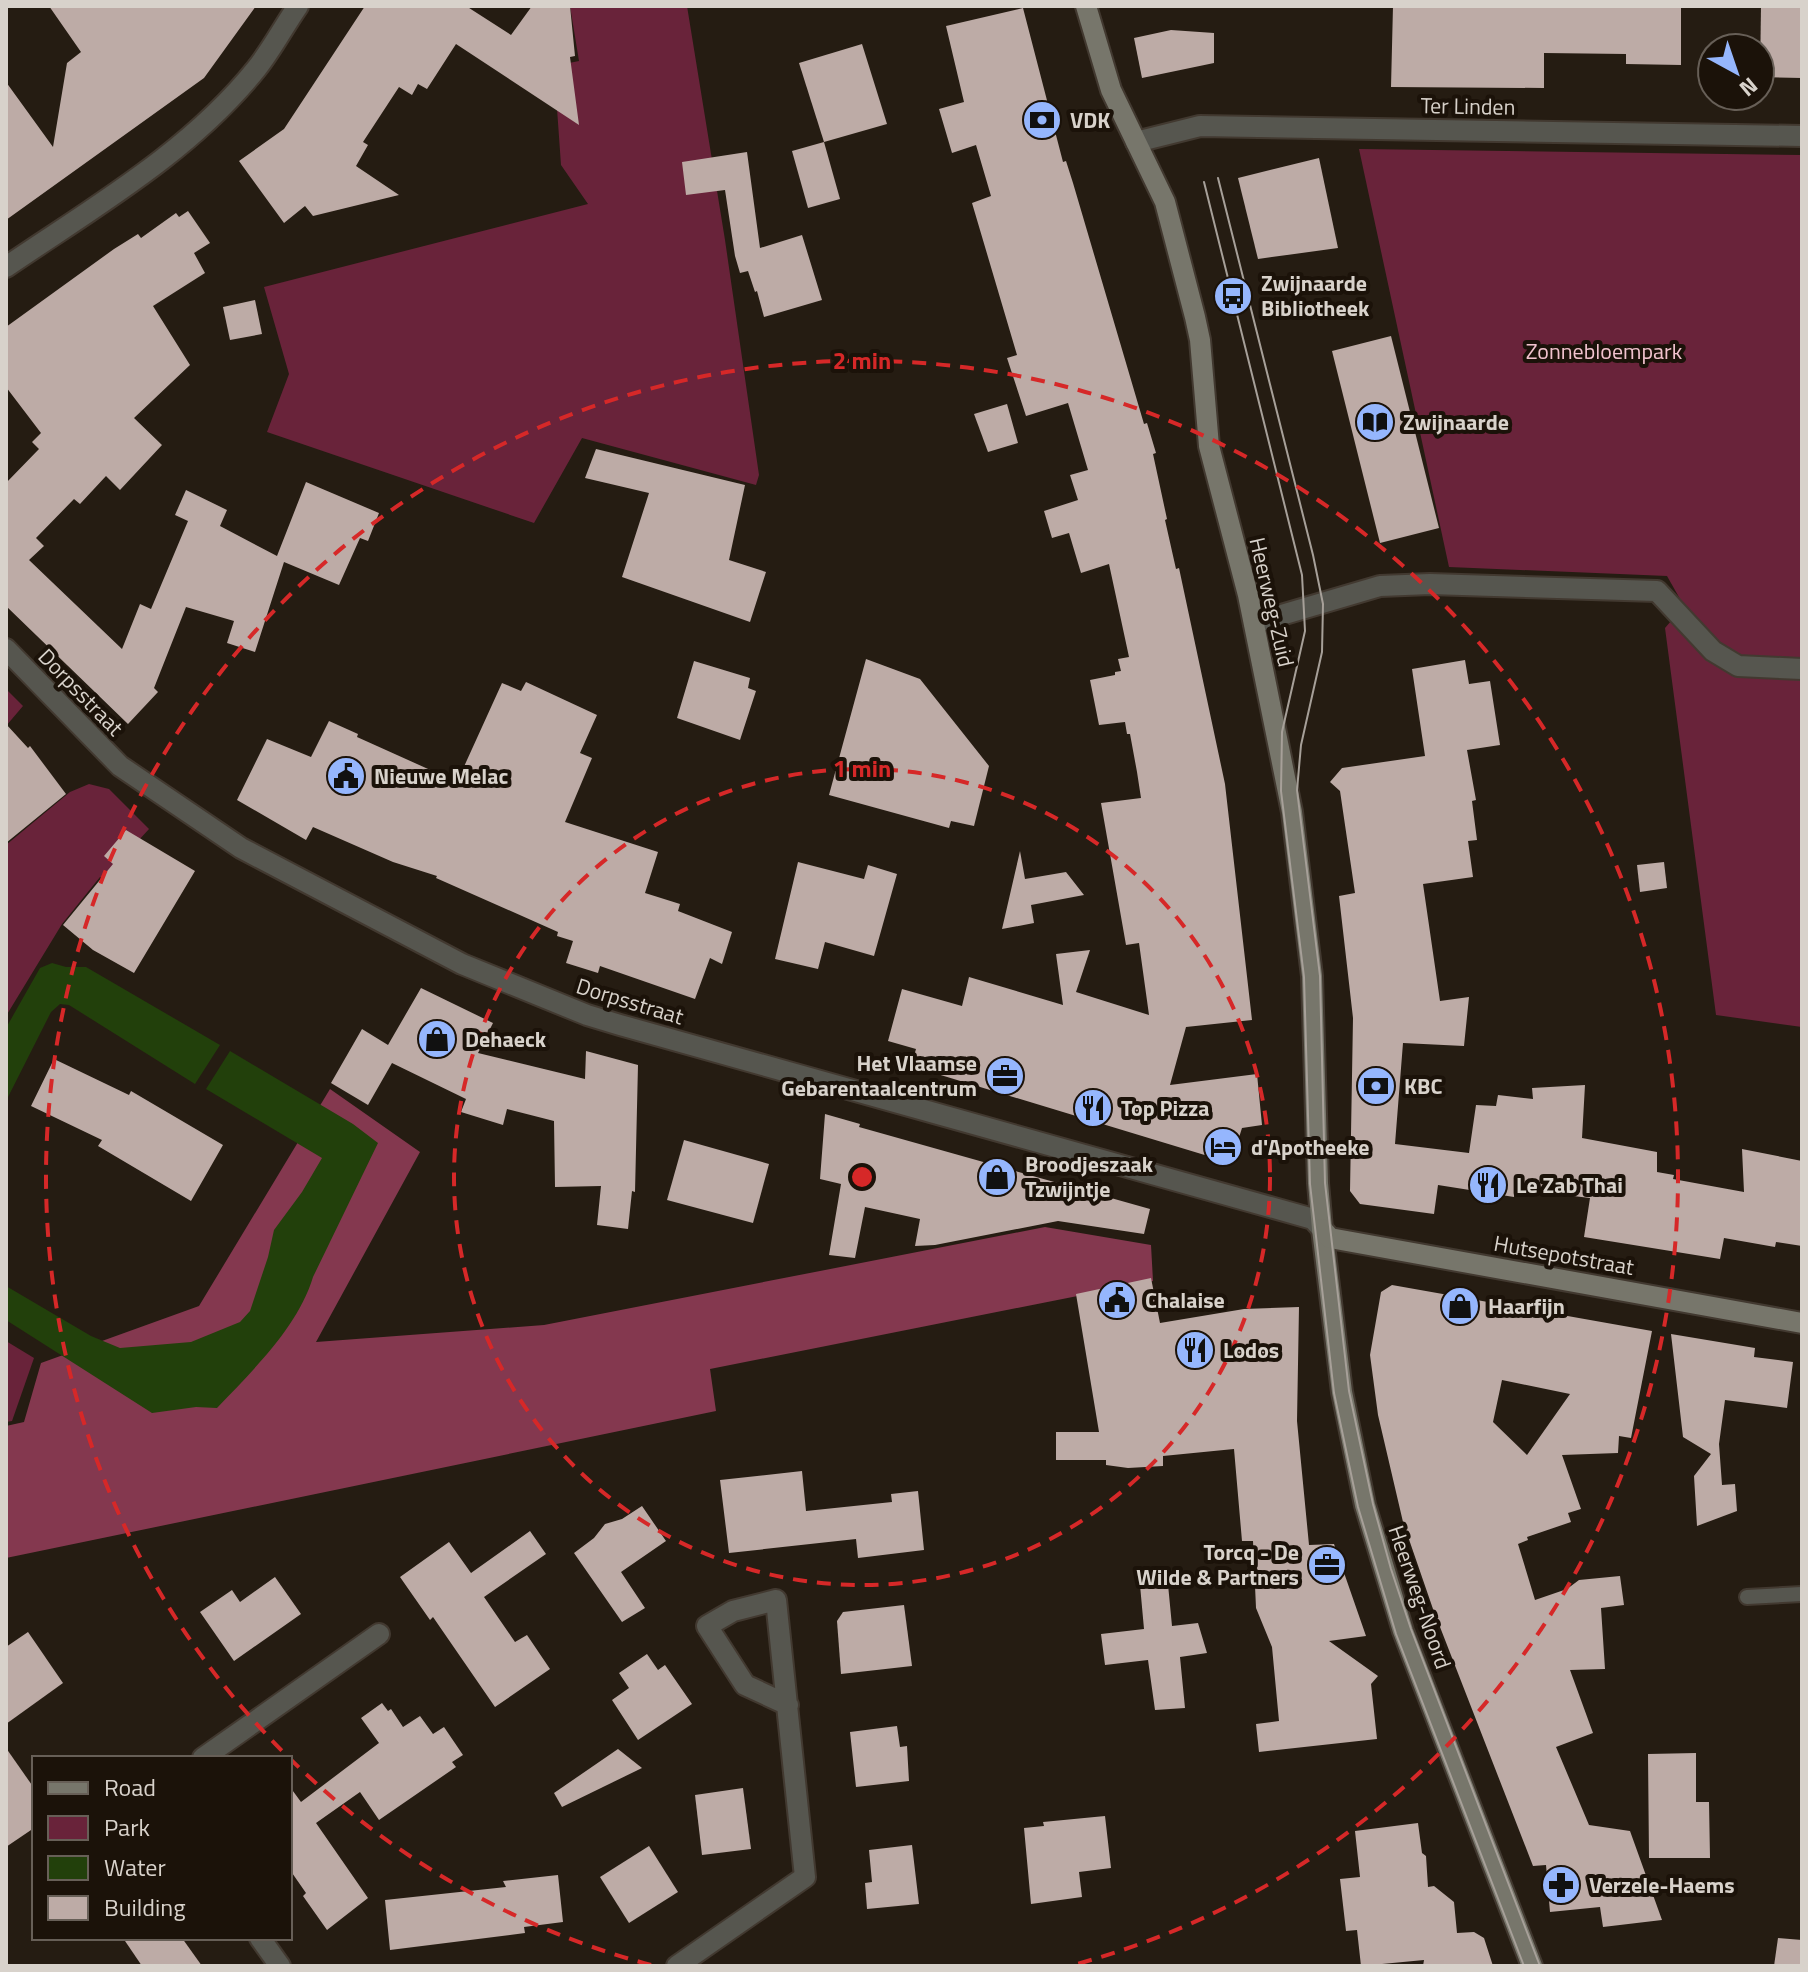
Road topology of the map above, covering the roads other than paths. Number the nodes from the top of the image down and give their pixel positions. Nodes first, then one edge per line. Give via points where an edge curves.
1 (298, 6) edge
2 (1086, 6) edge
3 (1802, 136) edge
4 (1136, 142) junction
5 (6, 267) edge
6 (1254, 623) junction
7 (6, 649) edge
8 (1802, 669) edge
9 (1322, 1229) junction
10 (1802, 1323) edge
11 (1802, 1594) edge
12 (1747, 1597) dead end
13 (379, 1634) dead end
14 (788, 1705) junction
15 (206, 1756) edge
16 (261, 1940) edge
17 (280, 1966) edge
18 (677, 1966) edge
19 (1532, 1966) edge

1 - 5 street via 258,68 162,161
2 - 4 street, Heerweg-Zuid via 1111,90
3 - 4 street, Ter Linden via 1200,126
4 - 6 street, Heerweg-Zuid via 1165,202 1195,317 1209,446
6 - 8 street via 1380,586 1657,591 1713,651 1738,666
6 - 9 street, Heerweg-Zuid via 1292,812 1306,919
7 - 9 street, Dorpsstraat via 120,766 241,848 462,964 587,1015 1313,1219
9 - 10 street, Hutsepotstraat via 1330,1238
9 - 19 street, Heerweg-Noord via 1342,1392 1383,1570
11 - 12 lane
13 - 15 street
14 - 14 street via 776,1600 733,1611 707,1626 745,1685
14 - 18 street via 805,1877
16 - 17 street

